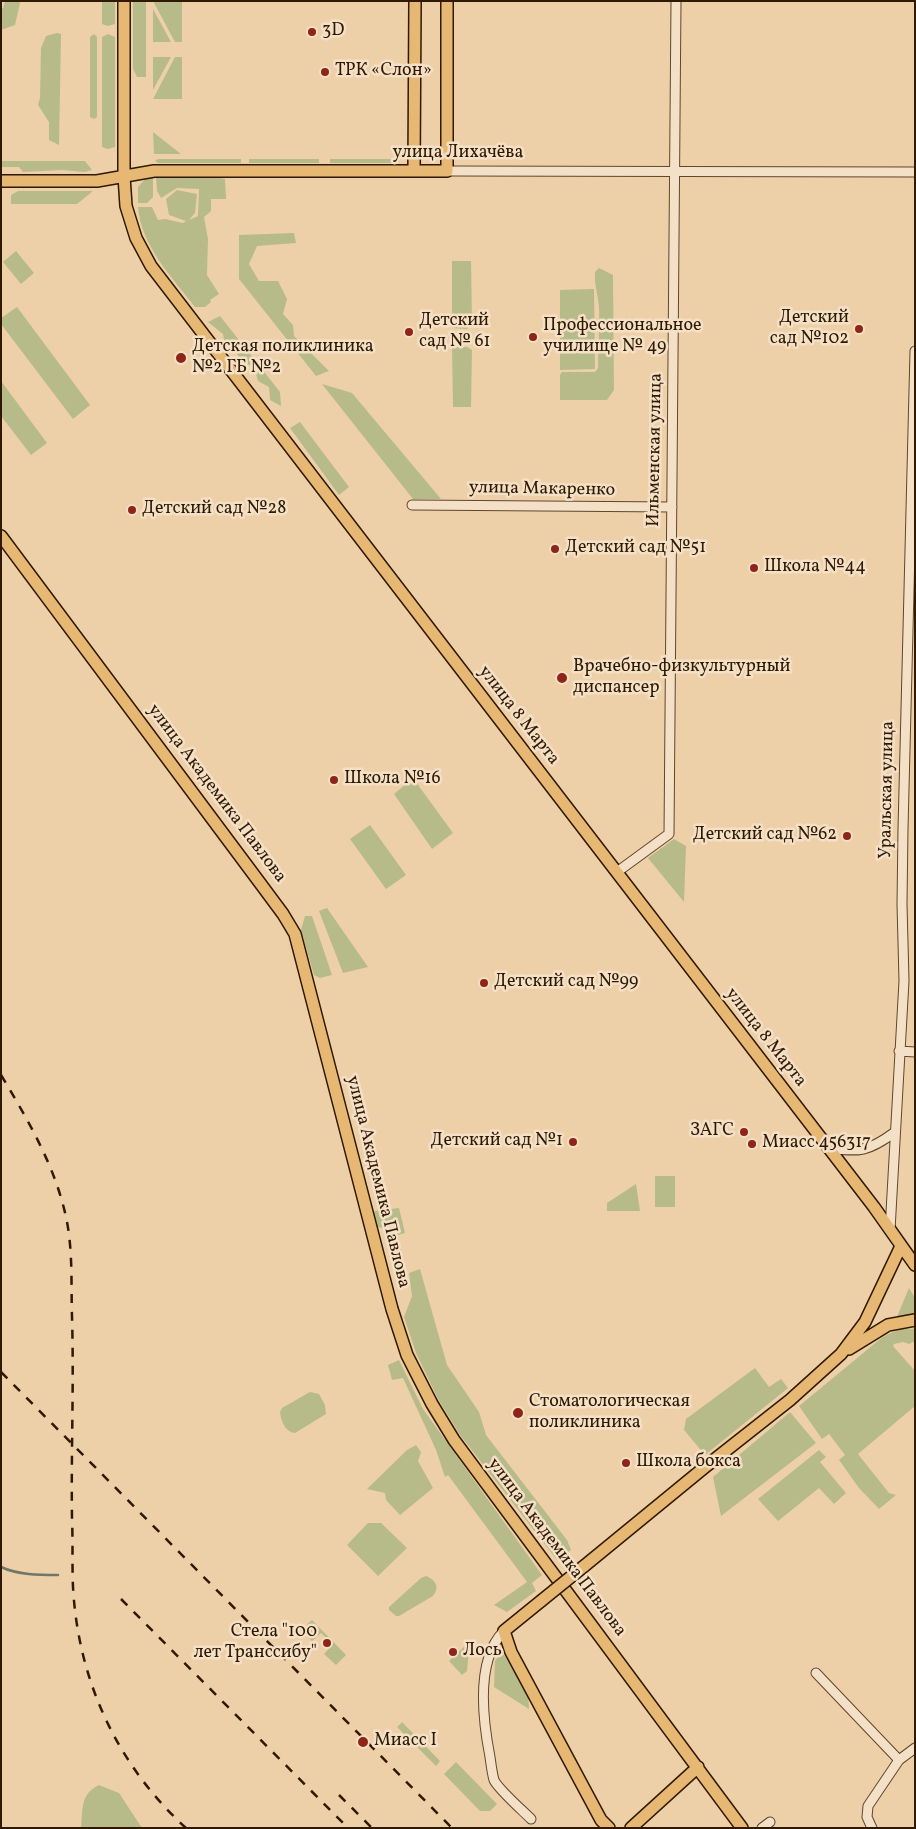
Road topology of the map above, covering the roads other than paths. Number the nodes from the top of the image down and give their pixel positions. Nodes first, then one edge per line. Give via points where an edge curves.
1 (124, 1) edge
2 (415, 1) edge
3 (447, 1) edge
4 (676, 1) edge
5 (414, 171) junction
6 (447, 171) junction
7 (675, 172) junction
8 (915, 172) edge
9 (124, 176) junction
10 (1, 181) edge
11 (915, 351) edge
12 (412, 505) dead end
13 (672, 507) junction
14 (1, 536) edge
15 (912, 552) edge
16 (910, 746) edge
17 (617, 872) junction
18 (899, 1051) junction
19 (915, 1052) edge
20 (895, 1132) junction
21 (827, 1148) junction
22 (890, 1230) junction
23 (901, 1246) junction
24 (915, 1265) edge
25 (915, 1320) edge
26 (841, 1354) junction
27 (504, 1632) junction
28 (816, 1673) dead end
29 (915, 1748) edge
30 (899, 1760) junction
31 (698, 1767) junction
32 (531, 1819) dead end
33 (770, 1822) dead end
34 (609, 1828) edge
35 (631, 1828) edge
36 (742, 1828) edge
37 (762, 1828) edge
38 (872, 1828) edge

1 - 9 main road, улица 8 Марта
2 - 5 main road
3 - 6 main road
4 - 7 street, Ильменская улица
5 - 6 main road, улица Лихачёва
5 - 9 main road, улица Лихачёва via 154,171
6 - 7 street, улица Лихачёва
7 - 8 street, улица Лихачёва
7 - 13 street, Ильменская улица
9 - 10 main road, улица Лихачёва via 97,181
9 - 17 main road, улица 8 Марта via 130,222 151,266
11 - 15 street, Уральская улица
12 - 13 street, улица Макаренко
13 - 17 street, Ильменская улица via 669,834
14 - 31 main road, улица Академика Павлова via 257,878 295,934 379,1261 407,1355 454,1440
15 - 16 street, Уральская улица
16 - 18 street, Уральская улица
17 - 21 main road, улица 8 Марта
18 - 19 street
18 - 20 street, Уральская улица
20 - 21 street via 864,1150
20 - 22 street, Уральская улица
21 - 22 main road, улица 8 Марта
22 - 23 main road, улица 8 Марта
23 - 24 main road, улица 8 Марта
23 - 26 main road via 865,1322
25 - 26 main road via 888,1325
26 - 27 main road, bridge via 796,1395
27 - 32 street via 497,1638 487,1666 486,1732 494,1781
27 - 34 main road via 510,1652 600,1820
28 - 30 street
29 - 30 street
30 - 38 street via 868,1806 867,1817
31 - 35 main road
31 - 36 main road, улица Академика Павлова
33 - 37 street

